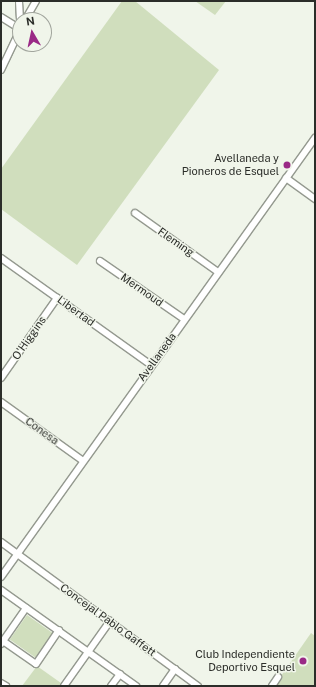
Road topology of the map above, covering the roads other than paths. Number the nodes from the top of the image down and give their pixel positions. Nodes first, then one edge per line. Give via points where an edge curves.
1 (19, 1) edge
2 (36, 1) edge
3 (20, 12) edge
4 (30, 12) edge
5 (1, 17) edge
6 (12, 24) edge
7 (12, 46) edge
8 (1, 70) edge
9 (315, 138) edge
10 (286, 178) junction
11 (315, 199) edge
12 (135, 213) dead end
13 (1, 258) edge
14 (100, 261) dead end
15 (218, 272) junction
16 (58, 298) junction
17 (184, 319) junction
18 (151, 365) junction
19 (1, 378) edge
20 (1, 402) edge
21 (84, 461) junction
22 (1, 542) edge
23 (18, 554) junction
24 (1, 577) edge
25 (1, 590) edge
26 (26, 608) junction
27 (110, 621) junction
28 (59, 630) junction
29 (2, 642) edge
30 (89, 651) junction
31 (175, 669) junction
32 (120, 674) junction
33 (278, 676) dead end
34 (1, 683) edge
35 (6, 686) edge
36 (64, 686) edge
37 (111, 686) edge
38 (136, 686) edge
39 (163, 686) edge
40 (198, 686) edge
41 (272, 686) edge

1 - 3 street
2 - 4 street
5 - 6 street
7 - 8 street
9 - 10 street, Avellaneda
10 - 11 street
10 - 15 street, Avellaneda
12 - 15 street, Fleming
13 - 16 street, Libertad
14 - 17 street, Mermoud
15 - 17 street, Avellaneda
16 - 18 street, Libertad
16 - 19 street, O'Higgins
17 - 18 street, Avellaneda
18 - 21 street, Avellaneda
20 - 21 street, Conesa
21 - 23 street, Avellaneda
22 - 23 street, Concejal Pablo Gaffett
23 - 24 street, Avellaneda
23 - 27 street, Concejal Pablo Gaffett
25 - 26 street
26 - 28 street
26 - 29 street
27 - 30 street
27 - 31 street, Concejal Pablo Gaffett
28 - 29 street via 36,664
28 - 30 street
30 - 32 street
30 - 36 street
31 - 39 street
31 - 40 street, Concejal Pablo Gaffett
32 - 37 street
32 - 38 street
33 - 41 street
34 - 35 street

